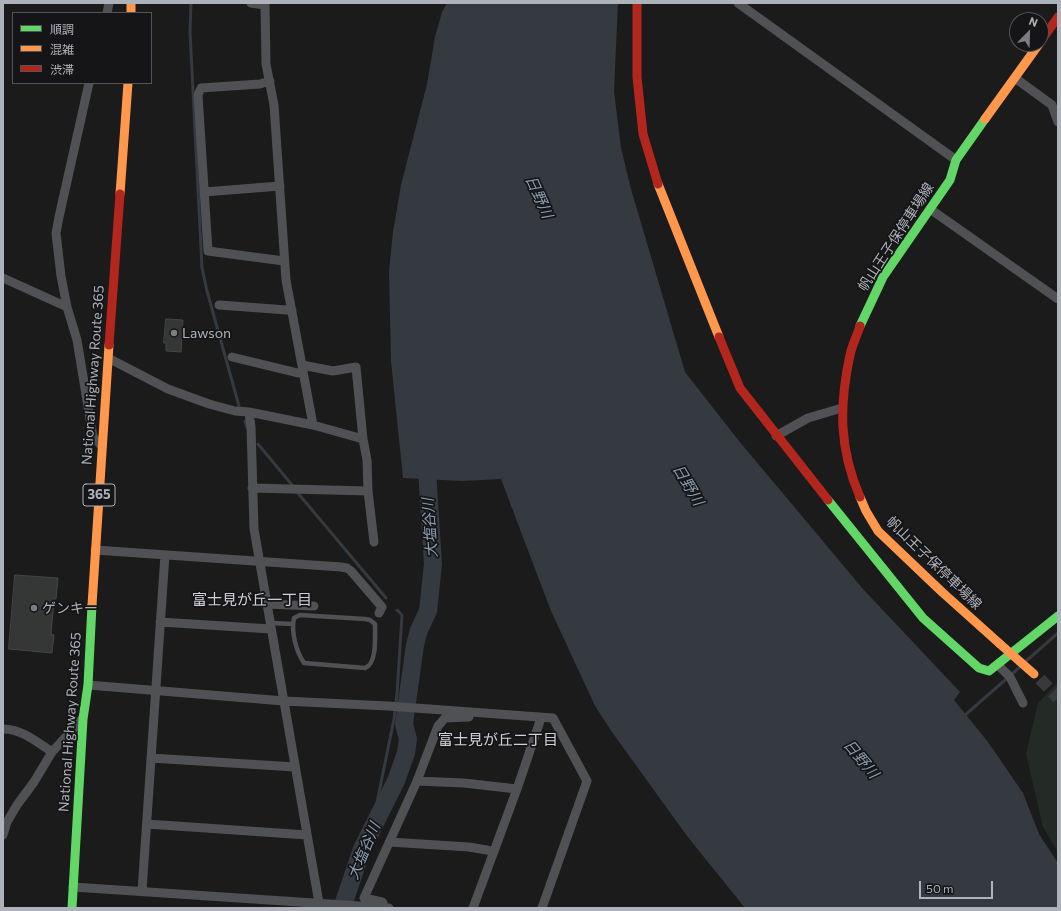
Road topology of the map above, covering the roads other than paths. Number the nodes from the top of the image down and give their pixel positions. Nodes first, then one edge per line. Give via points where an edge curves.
1 (251, 3) edge
2 (637, 3) edge
3 (738, 3) edge
4 (1058, 17) edge
5 (1049, 30) edge
6 (1033, 52) edge
7 (1015, 78) junction
8 (270, 81) junction
9 (89, 84) edge
10 (128, 84) edge
11 (1058, 122) edge
12 (956, 160) junction
13 (280, 186) junction
14 (204, 192) junction
15 (930, 209) junction
16 (284, 260) junction
17 (3, 278) edge
18 (1058, 299) edge
19 (219, 305) dead end
20 (66, 307) junction
21 (292, 310) junction
22 (232, 357) dead end
23 (108, 358) junction
24 (303, 369) junction
25 (842, 408) junction
26 (249, 412) junction
27 (313, 425) junction
28 (776, 436) junction
29 (363, 439) junction
30 (102, 446) junction
31 (252, 488) junction
32 (368, 491) junction
33 (374, 542) dead end
34 (95, 550) junction
35 (165, 556) junction
36 (259, 561) junction
37 (267, 604) junction
38 (314, 606) dead end
39 (379, 613) dead end
40 (1058, 616) edge
41 (160, 622) junction
42 (293, 624) junction
43 (270, 626) junction
44 (998, 665) junction
45 (1037, 676) tunnel mouth
46 (88, 685) junction
47 (156, 691) junction
48 (284, 701) junction
49 (1023, 703) dead end
50 (482, 714) junction
51 (83, 718) junction
52 (541, 718) junction
53 (3, 729) edge
54 (52, 752) junction
55 (151, 758) junction
56 (295, 767) junction
57 (417, 781) junction
58 (517, 789) junction
59 (147, 824) junction
60 (3, 835) edge
61 (307, 835) junction
62 (389, 842) junction
63 (494, 852) junction
64 (73, 887) junction
65 (142, 891) junction
66 (319, 903) junction
67 (72, 908) edge
68 (384, 908) edge
69 (473, 908) edge
70 (542, 908) edge

1 - 8 street via 265,5 266,59
2 - 28 main road via 637,77 643,134 683,248 740,388
3 - 12 street
4 - 5 main road
6 - 7 main road, 帆山王子保停車場線
7 - 11 street via 1052,105
7 - 12 main road, 帆山王子保停車場線
8 - 13 street
8 - 14 street via 201,88 198,95
9 - 20 street via 56,233
10 - 23 main road, National Highway Route 365 / 365
12 - 15 main road, 帆山王子保停車場線 via 950,180
13 - 14 street
13 - 16 street
14 - 16 street via 208,252
15 - 18 street
15 - 25 main road, 帆山王子保停車場線 via 883,278 864,316 850,354
16 - 21 street
17 - 20 street
19 - 21 street
20 - 30 street via 77,340 93,437
21 - 24 street
22 - 24 street via 298,373
23 - 26 street via 181,394 235,411
23 - 30 main road, National Highway Route 365 / 365
24 - 27 street
24 - 29 street via 333,371 356,367
25 - 28 street via 808,418
25 - 45 main road, 帆山王子保停車場線, bridge via 844,440 851,476 878,531
26 - 27 street
26 - 31 street
27 - 29 street
28 - 44 main road via 923,618 979,668 989,671
29 - 32 street
30 - 34 main road, National Highway Route 365 / 365
31 - 32 street
31 - 36 street via 253,524
32 - 33 street
34 - 35 street
34 - 46 main road, National Highway Route 365 / 365
35 - 36 street
35 - 41 street
36 - 37 street
36 - 39 street via 347,568 382,607
37 - 38 street
37 - 43 street
40 - 44 main road
41 - 43 street
41 - 47 street
42 - 42 lane via 294,636 304,663 365,668 372,662 375,624 370,620 300,615 294,618
42 - 43 lane
43 - 48 street
44 - 49 street via 1010,677
46 - 47 street
46 - 51 main road, National Highway Route 365 / 365
47 - 48 street
47 - 55 street
48 - 50 street
48 - 56 street
50 - 52 street
50 - 57 street via 441,721
51 - 54 street
51 - 64 main road, National Highway Route 365 / 365
52 - 58 street
52 - 70 street via 553,718 587,781
53 - 54 street via 13,729
54 - 60 street via 17,805
55 - 56 street
55 - 59 street
56 - 61 street
57 - 58 street
57 - 62 street
58 - 63 street
59 - 61 street
59 - 65 street
61 - 66 street
62 - 63 street
62 - 68 street via 364,898 382,902
63 - 69 street
64 - 65 street
64 - 67 main road, National Highway Route 365 / 365
65 - 66 street
66 - 68 street

